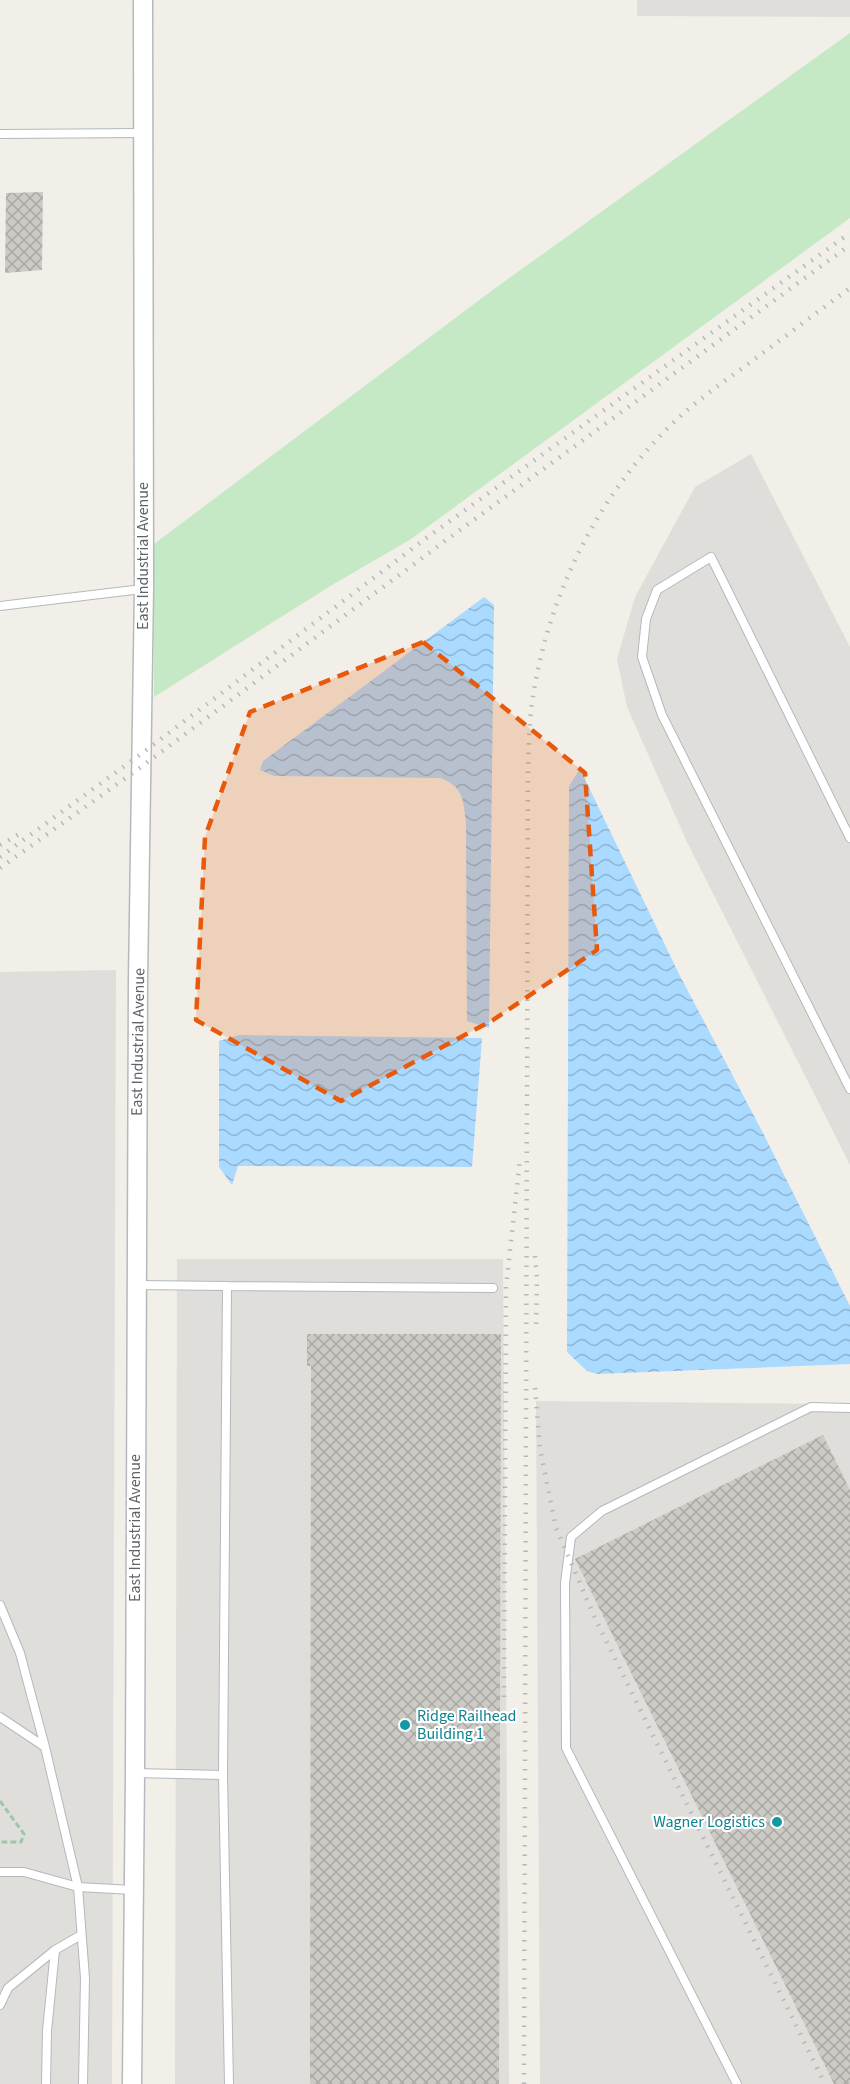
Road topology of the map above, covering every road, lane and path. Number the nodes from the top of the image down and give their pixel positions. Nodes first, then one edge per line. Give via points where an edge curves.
1 (143, 0) edge
2 (143, 133) junction
3 (0, 134) edge
4 (144, 588) junction
5 (0, 606) edge
6 (850, 838) edge
7 (850, 1089) edge
8 (136, 1285) junction
9 (227, 1286) junction
10 (494, 1288) dead end
11 (850, 1408) edge
12 (0, 1605) edge
13 (0, 1717) edge
14 (45, 1747) junction
15 (135, 1773) junction
16 (223, 1775) junction
17 (0, 1801) edge
18 (0, 1842) edge
19 (0, 1872) edge
20 (78, 1887) junction
21 (133, 1890) junction
22 (81, 1935) junction
23 (55, 1950) junction
24 (0, 2006) edge
25 (46, 2084) edge
26 (83, 2084) edge
27 (132, 2084) edge
28 (229, 2084) edge
29 (737, 2084) edge

1 - 2 street, East Industrial Avenue
2 - 3 lane
2 - 4 street, East Industrial Avenue
4 - 5 lane
4 - 8 street, East Industrial Avenue
6 - 7 lane via 711,556 657,590 646,619 642,657 662,715
8 - 9 lane
8 - 15 street, East Industrial Avenue
9 - 10 lane
9 - 16 lane
11 - 29 lane via 812,1407 602,1510 571,1537 565,1583 566,1748
12 - 14 lane via 20,1653
13 - 14 lane
14 - 20 lane
15 - 16 lane
15 - 21 street, East Industrial Avenue
16 - 28 lane
17 - 18 path via 24,1834 21,1842
19 - 20 lane via 24,1872
20 - 21 lane
20 - 22 lane
21 - 27 street, East Industrial Avenue
22 - 23 lane
22 - 26 lane via 85,1978
23 - 24 lane via 8,1988
23 - 25 lane

